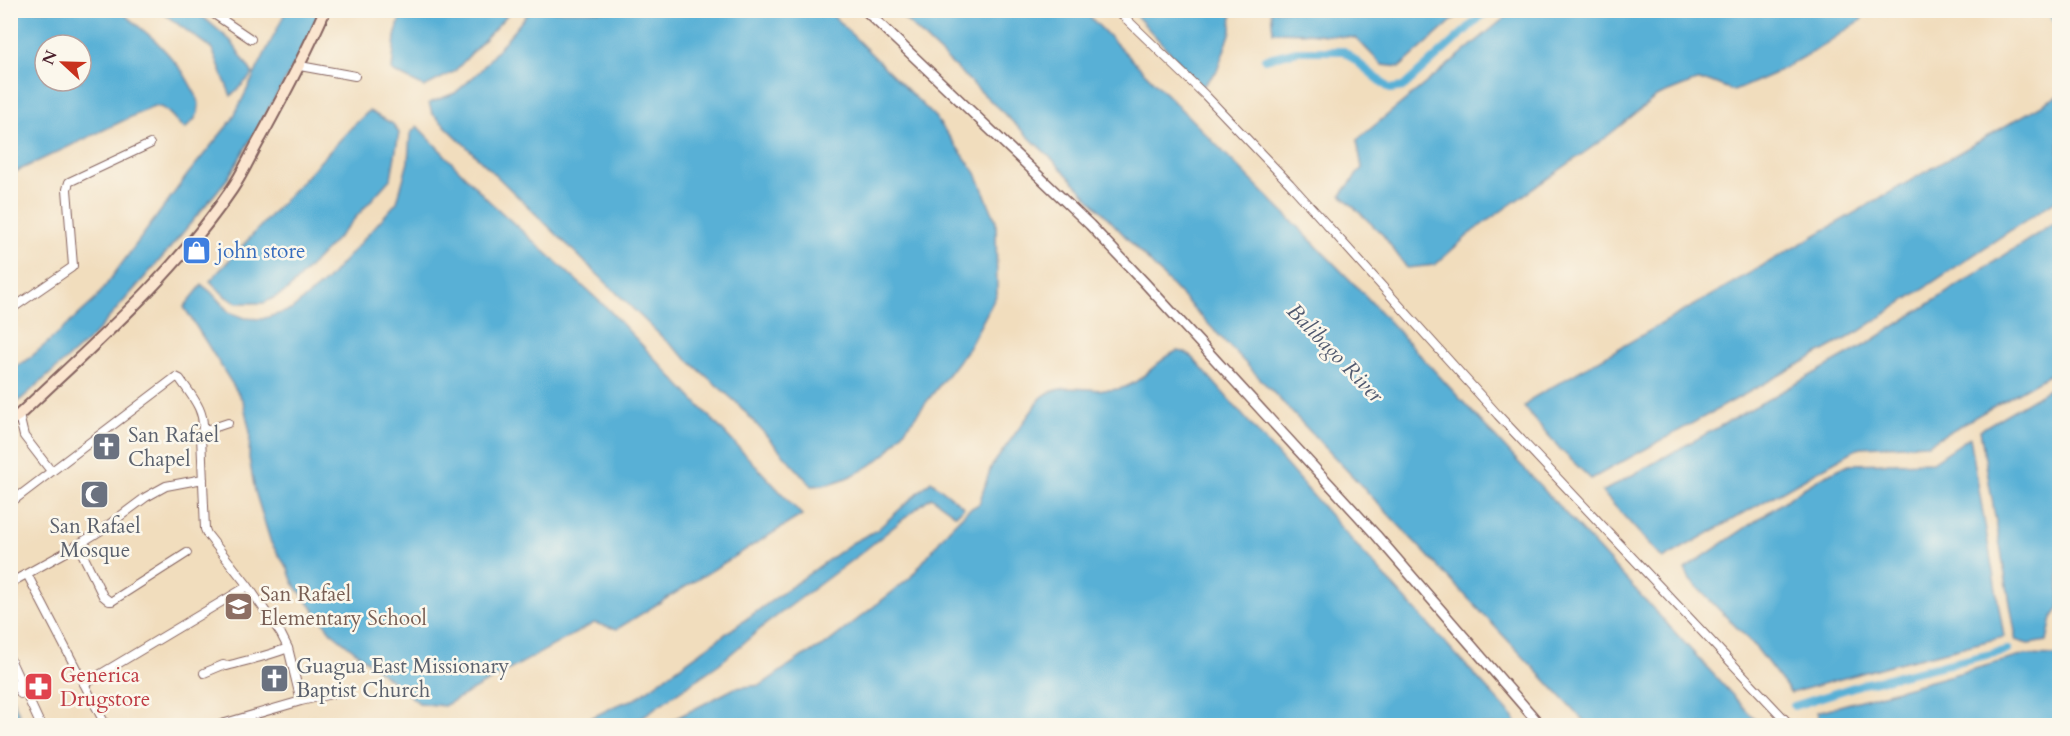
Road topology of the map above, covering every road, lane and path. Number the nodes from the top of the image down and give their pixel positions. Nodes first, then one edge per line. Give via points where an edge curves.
1 (208, 10) edge
2 (325, 10) edge
3 (865, 10) edge
4 (1117, 10) edge
5 (251, 39) dead end
6 (300, 66) junction
7 (355, 76) dead end
8 (150, 144) dead end
9 (10, 296) edge
10 (14, 307) edge
11 (15, 418) edge
12 (228, 423) dead end
13 (202, 433) junction
14 (51, 471) junction
15 (203, 479) junction
16 (10, 503) edge
17 (78, 545) junction
18 (187, 553) dead end
19 (27, 574) junction
20 (10, 583) edge
21 (248, 586) junction
22 (288, 648) junction
23 (10, 659) edge
24 (204, 673) dead end
25 (10, 681) edge
26 (84, 684) junction
27 (336, 693) dead end
28 (301, 701) junction
29 (230, 723) edge
30 (35, 726) edge
31 (41, 726) edge
32 (106, 726) edge
33 (214, 726) edge
34 (1541, 726) edge
35 (1791, 726) edge

1 - 5 street
2 - 6 main road
3 - 34 street via 1090,225 1376,535
4 - 35 street via 1290,184 1498,415
6 - 7 street
6 - 11 main road via 232,188 192,241 117,323
8 - 10 street via 69,182 66,189 73,266
9 - 10 street
11 - 14 street
12 - 13 street
13 - 14 street via 204,420 200,409 177,377
13 - 15 street
14 - 16 street
15 - 17 street via 166,486
15 - 21 street via 207,534
17 - 18 street via 110,601
17 - 19 street
19 - 20 street
19 - 26 street
21 - 22 street
21 - 26 street
22 - 24 street
22 - 28 street
23 - 31 street
25 - 30 street via 19,690
26 - 32 street
27 - 28 street
28 - 29 street
29 - 33 street

